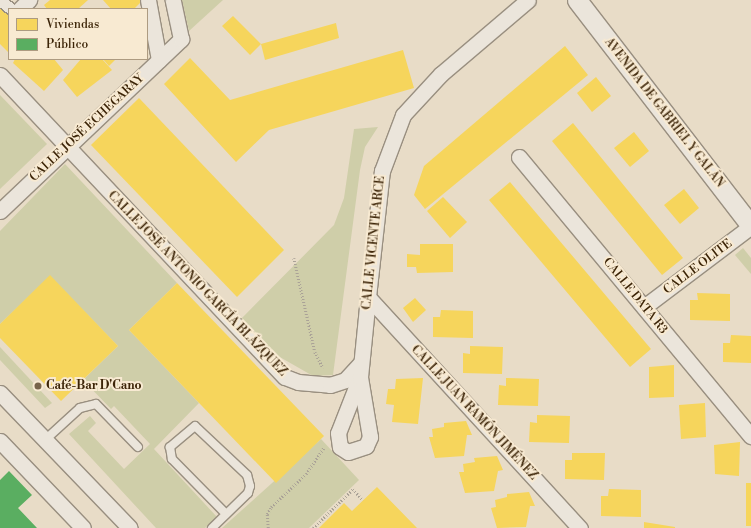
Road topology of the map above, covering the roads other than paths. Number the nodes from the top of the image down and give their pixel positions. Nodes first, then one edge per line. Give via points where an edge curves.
1 (0, 0) edge
2 (29, 0) edge
3 (148, 0) edge
4 (173, 0) edge
5 (528, 0) edge
6 (575, 1) edge
7 (10, 8) edge
8 (21, 8) edge
9 (159, 60) junction
10 (0, 76) edge
11 (66, 146) junction
12 (519, 157) dead end
13 (0, 211) edge
14 (751, 226) edge
15 (368, 297) junction
16 (644, 307) junction
17 (361, 370) junction
18 (0, 393) edge
19 (751, 436) edge
20 (45, 440) junction
21 (0, 441) edge
22 (138, 446) dead end
23 (226, 514) junction
24 (83, 528) edge
25 (130, 528) edge
26 (212, 528) edge
27 (580, 528) edge

1 - 7 street
2 - 8 street
3 - 9 street
4 - 9 street, CALLE JOSÉ ECHEGARAY via 181,39
5 - 15 street, CALLE VICENTE ARCE via 441,74 403,115 382,171
6 - 14 street, AVENIDA DE GABRIEL Y GALÁN
9 - 11 street, CALLE JOSÉ ECHEGARAY
10 - 11 street, CALLE JOSÉ ANTONIO GARCÍA BLÁZQUEZ
11 - 13 street, CALLE JOSÉ ECHEGARAY
11 - 17 street, CALLE JOSÉ ANTONIO GARCÍA BLÁZQUEZ via 285,377 298,382 330,385
12 - 16 street, CALLE DATA R3
14 - 16 street, CALLE OLITE
15 - 17 street, CALLE VICENTE ARCE
15 - 27 street, CALLE JUAN RAMÓN JIMÉNEZ
16 - 19 street, CALLE DATA R3
17 - 17 street via 338,433 338,443 348,452 361,449 368,442
18 - 20 street
20 - 22 lane via 80,408 96,404
20 - 25 street
21 - 24 street
23 - 23 lane via 248,494 247,475 195,426 170,447 172,459
23 - 26 lane

